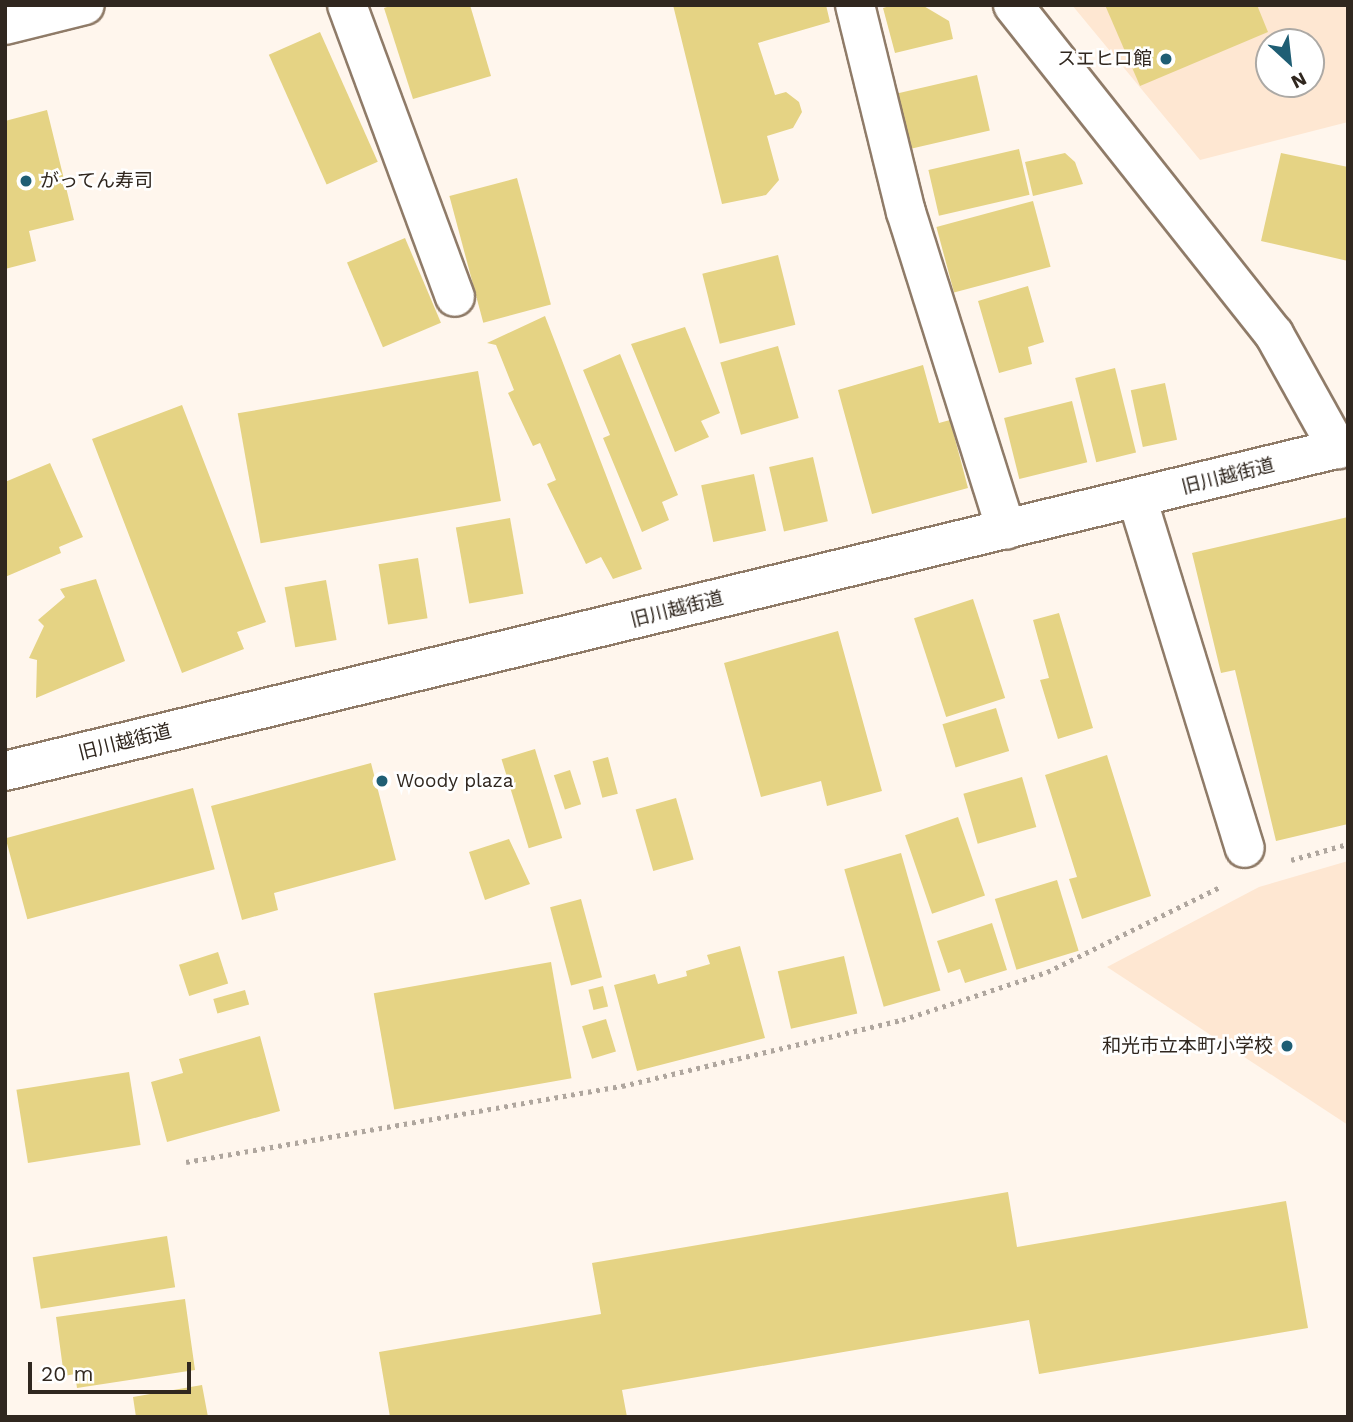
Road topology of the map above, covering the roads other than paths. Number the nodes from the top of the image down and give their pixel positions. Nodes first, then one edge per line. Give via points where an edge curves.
1 (85, 5) edge
2 (347, 5) edge
3 (855, 5) edge
4 (1013, 5) edge
5 (5, 25) edge
6 (455, 297) dead end
7 (1343, 448) edge
8 (1137, 498) junction
9 (1006, 530) junction
10 (5, 771) edge
11 (1245, 848) dead end

1 - 5 main road
2 - 6 main road
3 - 9 main road via 906,212
4 - 7 main road via 1274,334
7 - 8 main road, 旧川越街道
8 - 9 main road, 旧川越街道
8 - 11 main road
9 - 10 main road, 旧川越街道

